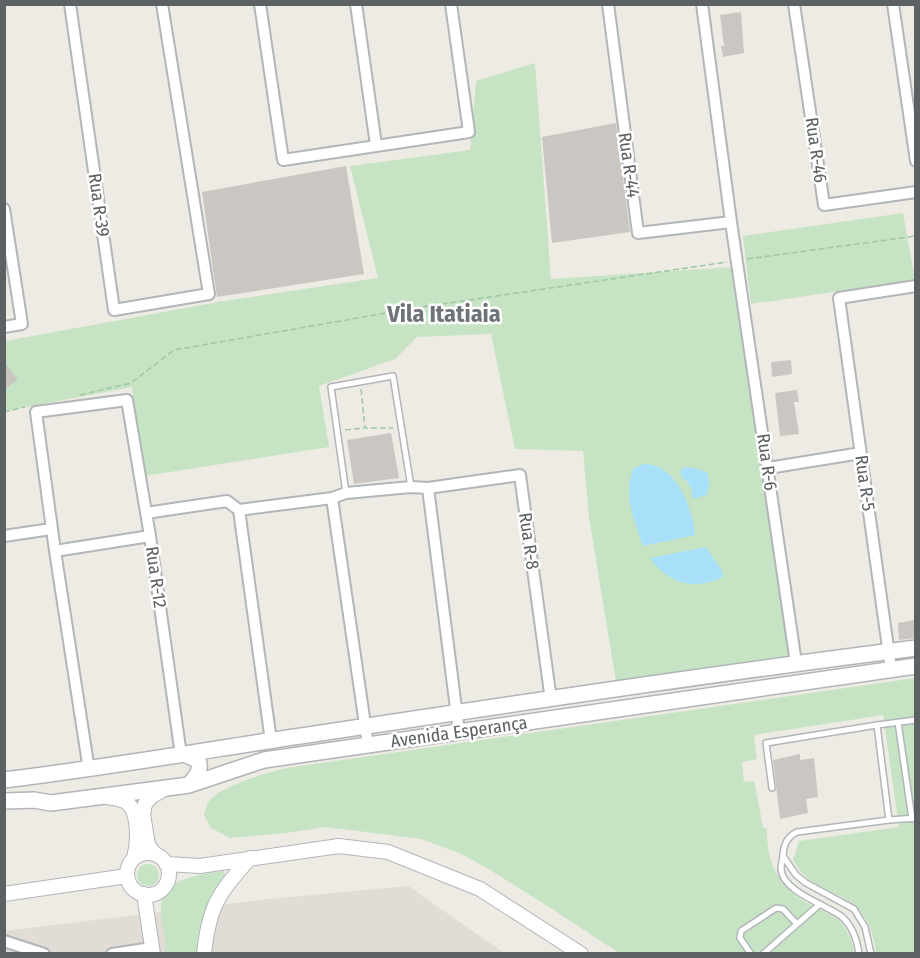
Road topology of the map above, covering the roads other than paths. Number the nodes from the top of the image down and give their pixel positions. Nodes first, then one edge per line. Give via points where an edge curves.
1 (69, 4) edge
2 (162, 4) edge
3 (260, 4) edge
4 (356, 4) edge
5 (451, 4) edge
6 (608, 4) edge
7 (702, 4) edge
8 (794, 4) edge
9 (893, 4) edge
10 (376, 145) junction
11 (915, 161) edge
12 (915, 192) edge
13 (4, 209) edge
14 (731, 222) junction
15 (915, 286) edge
16 (4, 327) edge
17 (861, 453) junction
18 (768, 468) junction
19 (411, 487) junction
20 (428, 488) junction
21 (346, 493) junction
22 (332, 498) junction
23 (239, 510) junction
24 (146, 513) junction
25 (51, 529) junction
26 (4, 536) edge
27 (150, 536) junction
28 (55, 551) junction
29 (915, 648) edge
30 (888, 652) junction
31 (796, 663) junction
32 (915, 666) edge
33 (891, 669) junction
34 (551, 700) junction
35 (456, 714) junction
36 (915, 720) edge
37 (898, 722) junction
38 (877, 725) junction
39 (366, 727) junction
40 (459, 732) junction
41 (271, 741) junction
42 (368, 745) junction
43 (184, 755) junction
44 (89, 770) junction
45 (4, 780) edge
46 (189, 785) junction
47 (167, 788) junction
48 (772, 788) dead end
49 (107, 797) junction
50 (4, 801) edge
51 (51, 803) junction
52 (914, 818) edge
53 (889, 820) junction
54 (154, 854) junction
55 (783, 856) junction
56 (135, 858) junction
57 (250, 858) junction
58 (227, 861) junction
59 (166, 864) junction
60 (200, 866) junction
61 (127, 876) junction
62 (166, 884) junction
63 (224, 888) junction
64 (4, 894) edge
65 (144, 894) junction
66 (820, 904) junction
67 (797, 924) junction
68 (868, 940) junction
69 (4, 941) edge
70 (858, 945) junction
71 (153, 951) edge
72 (44, 954) edge
73 (112, 954) edge
74 (204, 954) edge
75 (581, 954) edge
76 (751, 954) edge
77 (763, 954) edge
78 (859, 954) edge
79 (871, 954) edge

1 - 2 street, Rua R-39 via 114,310 209,294
3 - 10 street via 284,160
4 - 10 street
5 - 10 street via 469,132
6 - 14 street, Rua R-44 via 638,233
7 - 14 street, Rua R-6
8 - 12 street, Rua R-46 via 824,205
9 - 11 street
13 - 16 street via 22,324
14 - 18 street, Rua R-6
15 - 17 street, Rua R-5 via 839,298
17 - 18 street
17 - 30 street, Rua R-5
18 - 31 street, Rua R-6
19 - 20 street
19 - 21 street
19 - 21 lane via 393,376 330,387
20 - 34 street, Rua R-8 via 520,475
20 - 35 street
21 - 22 street
22 - 23 street
22 - 39 street
23 - 24 street via 227,501
23 - 41 street
24 - 25 street, Rua R-12 via 127,400 36,412
24 - 27 street, Rua R-12
25 - 26 street
25 - 28 street
27 - 28 street
27 - 43 street, Rua R-12
28 - 44 street
29 - 30 main road, Avenida Esperança
30 - 31 main road, Avenida Esperança
30 - 33 street, Rua R-5
31 - 34 main road, Avenida Esperança
32 - 33 main road, Avenida Esperança
33 - 40 main road, Avenida Esperança
34 - 35 main road, Avenida Esperança
35 - 39 main road, Avenida Esperança
35 - 40 street
36 - 37 lane
37 - 38 lane
37 - 52 lane
38 - 48 lane via 766,743
38 - 53 lane
39 - 41 main road, Avenida Esperança
39 - 42 street
40 - 42 main road, Avenida Esperança
41 - 43 main road, Avenida Esperança
42 - 46 main road, Avenida Esperança via 264,760
43 - 44 main road, Avenida Esperança
43 - 46 main road via 198,760 200,766
44 - 45 main road, Avenida Esperança
44 - 51 main road via 51,784 47,790
46 - 47 main road, Avenida Esperança
47 - 49 main road, Avenida Esperança
47 - 54 street via 145,804 148,845
49 - 51 main road, Avenida Esperança
49 - 56 street via 127,802 134,810 138,844
50 - 51 main road, Avenida Esperança
52 - 53 lane
53 - 55 lane via 796,832 784,847
54 - 56 street via 144,853
54 - 59 street
55 - 66 lane via 781,869 791,886
55 - 68 lane via 796,875 854,909
56 - 61 street
57 - 58 street
57 - 63 street
57 - 75 street via 339,846 388,852 480,889
58 - 60 street
58 - 63 street via 231,870
59 - 60 street
59 - 62 street
60 - 62 street
61 - 64 street
61 - 65 street via 132,887
62 - 65 street via 158,892
63 - 74 street via 213,909
65 - 71 street
66 - 67 lane
66 - 70 lane via 842,917
67 - 76 lane via 783,909 776,908 741,931 740,938
67 - 77 lane
68 - 70 lane
68 - 79 lane
69 - 72 street
70 - 78 lane
71 - 73 street

